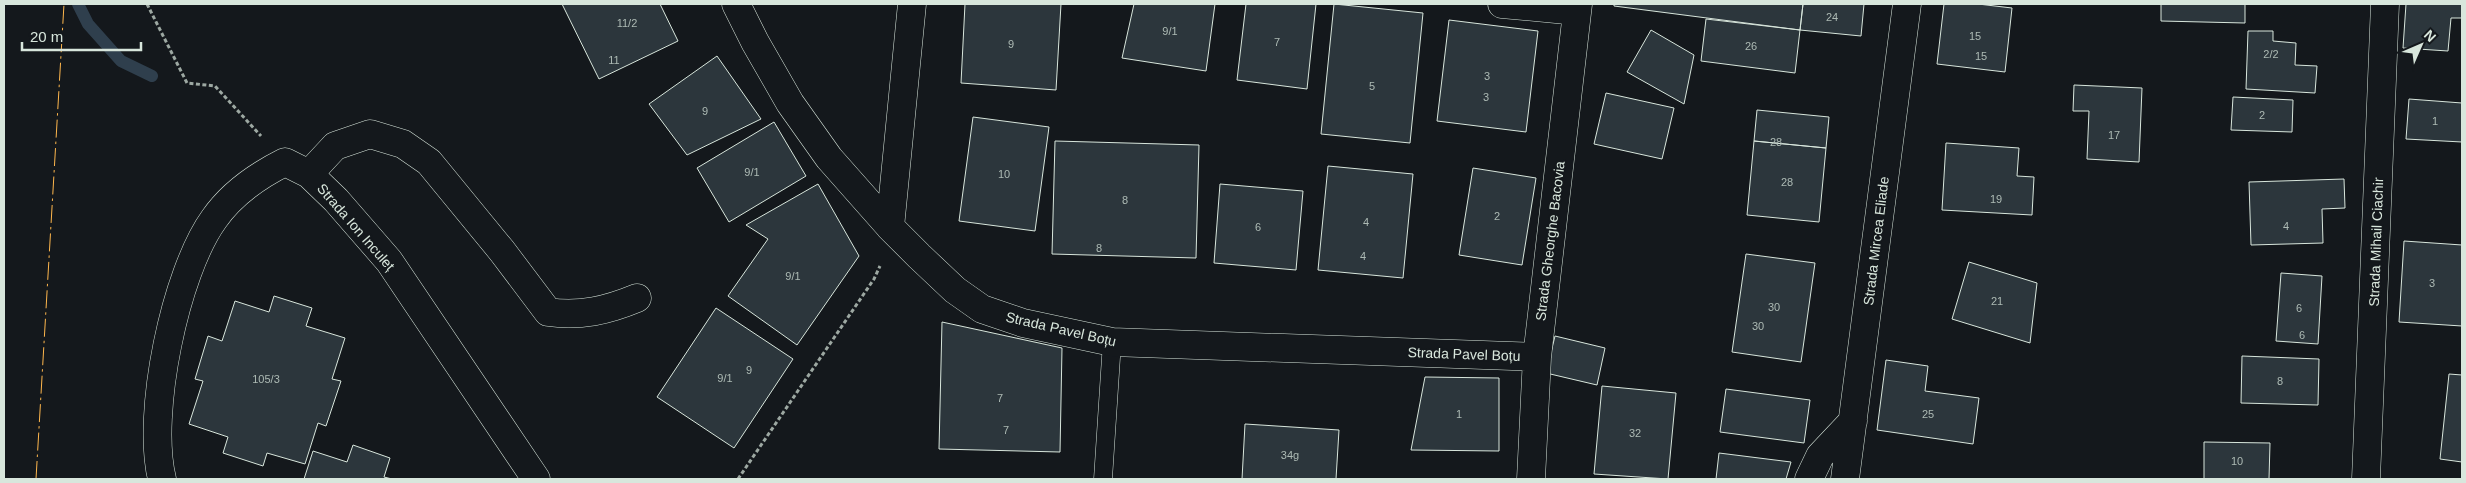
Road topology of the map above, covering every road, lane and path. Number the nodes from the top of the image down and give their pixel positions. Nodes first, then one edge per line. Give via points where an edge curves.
1 (147, 4) edge
2 (736, 4) edge
3 (912, 4) edge
4 (1502, 4) edge
5 (1907, 4) edge
6 (2385, 4) edge
7 (1577, 8) edge
8 (284, 162) junction
9 (309, 174) junction
10 (890, 227) junction
11 (637, 298) dead end
12 (1112, 342) junction
13 (1537, 357) junction
14 (1853, 421) junction
15 (162, 479) edge
16 (536, 479) edge
17 (738, 479) edge
18 (1103, 479) edge
19 (1531, 479) edge
20 (1809, 479) edge
21 (1846, 479) edge
22 (2366, 479) edge

1 - 8 path via 187,84 215,86
2 - 10 street, Strada Pavel Boțu via 790,103 829,158
3 - 10 street
4 - 7 street
5 - 14 street, Strada Mircea Eliade
6 - 22 street, Strada Mihail Ciachir
7 - 13 street, Strada Gheorghe Bacovia
8 - 9 street, Strada Ion Inculeț
8 - 15 street via 260,175 231,198 213,220 194,257 161,374 158,428
9 - 11 street via 335,146 370,134 403,144 429,162 548,312 570,315 611,308
9 - 16 street, Strada Ion Inculeț via 389,262
10 - 12 street, Strada Pavel Boțu via 955,290 982,309 1023,323
10 - 17 path via 886,255 874,279
12 - 13 street, Strada Pavel Boțu
12 - 18 lane
13 - 19 street, Strada Gheorghe Bacovia
14 - 20 street via 1820,456
14 - 21 street, Strada Mircea Eliade

